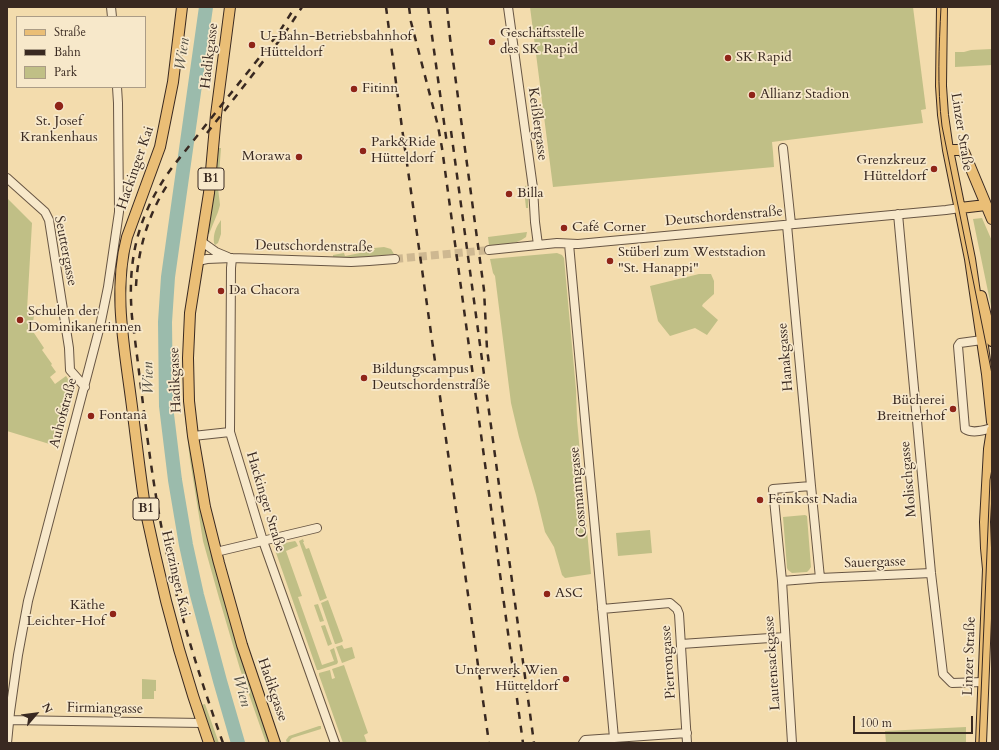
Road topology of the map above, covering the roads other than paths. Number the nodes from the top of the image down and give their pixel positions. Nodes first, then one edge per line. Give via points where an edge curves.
1 (182, 7) edge
2 (230, 7) edge
3 (508, 7) edge
4 (942, 7) edge
5 (117, 88) edge
6 (783, 148) dead end
7 (948, 150) junction
8 (7, 178) edge
9 (986, 205) junction
10 (960, 208) junction
11 (898, 214) junction
12 (992, 219) edge
13 (789, 224) junction
14 (202, 242) junction
15 (569, 244) junction
16 (538, 245) junction
17 (489, 250) tunnel mouth
18 (232, 258) junction
19 (395, 259) tunnel mouth
20 (198, 261) junction
21 (119, 289) joint
22 (987, 341) edge
23 (84, 387) junction
24 (992, 422) edge
25 (992, 429) edge
26 (230, 432) junction
27 (193, 436) junction
28 (812, 486) junction
29 (317, 528) dead end
30 (263, 541) junction
31 (216, 552) junction
32 (992, 554) edge
33 (988, 569) junction
34 (931, 573) junction
35 (820, 578) junction
36 (782, 581) junction
37 (602, 609) junction
38 (785, 637) junction
39 (681, 644) junction
40 (983, 682) junction
41 (8, 721) edge
42 (202, 723) junction
43 (686, 733) junction
44 (614, 738) junction
45 (7, 743) edge
46 (209, 743) edge
47 (275, 743) edge
48 (335, 743) edge
49 (583, 743) edge
50 (687, 743) edge
51 (792, 743) edge
52 (981, 743) edge

1 - 21 main road, Hackinger Kai / B1 via 173,82 160,147 127,237
2 - 14 main road, Hadikgasse / B1
3 - 16 street, Keißlergasse via 533,188
4 - 7 main road, Linzer Straße via 942,115
5 - 23 street, Auhofstraße via 119,212 108,287
6 - 13 street, Hanakgasse
7 - 9 main road via 963,151
7 - 10 main road, Linzer Straße
8 - 23 street, Seuttergasse via 45,212 48,220 70,348 70,370
9 - 10 main road
9 - 12 main road
10 - 11 street, Deutschordenstraße
10 - 22 main road, Linzer Straße
11 - 13 street, Deutschordenstraße
11 - 34 street, Molischgasse
13 - 15 street, Deutschordenstraße
13 - 28 street, Hanakgasse
14 - 18 street, Deutschordenstraße via 216,252
14 - 20 main road, Hadikgasse / B1
15 - 16 street, Deutschordenstraße
15 - 37 street, Cossmanngasse
16 - 17 street, Deutschordenstraße
18 - 19 street, Deutschordenstraße via 351,262
18 - 20 street, Deutschordenstraße
18 - 26 street, Hackinger Straße
20 - 27 main road, Hadikgasse / B1 via 190,313 188,358
21 - 42 main road, Hietzinger Kai / B1 via 123,340 146,514 162,589
22 - 24 main road, Linzer Straße via 987,374
22 - 25 street, Linzer Straße via 960,343 958,346 965,429 969,432
23 - 41 street, Auhofstraße via 28,601
25 - 33 main road, Linzer Straße via 988,449 985,522
26 - 27 street
26 - 30 street, Hackinger Straße
27 - 31 main road, Hadikgasse / B1
28 - 35 street, Hanakgasse
28 - 36 street, Lautensackgasse via 773,489
29 - 30 street
30 - 31 street
30 - 48 street, Hackinger Straße
31 - 47 main road, Hadikgasse / B1 via 242,645
32 - 33 main road, Linzer Straße
33 - 40 main road, Linzer Straße
34 - 35 street, Sauergasse
34 - 40 street, Molischgasse via 943,674 952,683
35 - 36 street, Sauergasse
36 - 38 street, Lautensackgasse
37 - 39 street, Pierrongasse via 670,603 679,614
37 - 44 street, Cossmanngasse
38 - 39 street
38 - 51 street, Lautensackgasse
39 - 43 street, Pierrongasse
40 - 52 main road, Linzer Straße
41 - 42 street, Firmiangasse
41 - 45 street, Auhofstraße
42 - 46 main road, Hietzinger Kai / B1
43 - 44 street
43 - 50 street, Pierrongasse
44 - 49 street via 585,740

